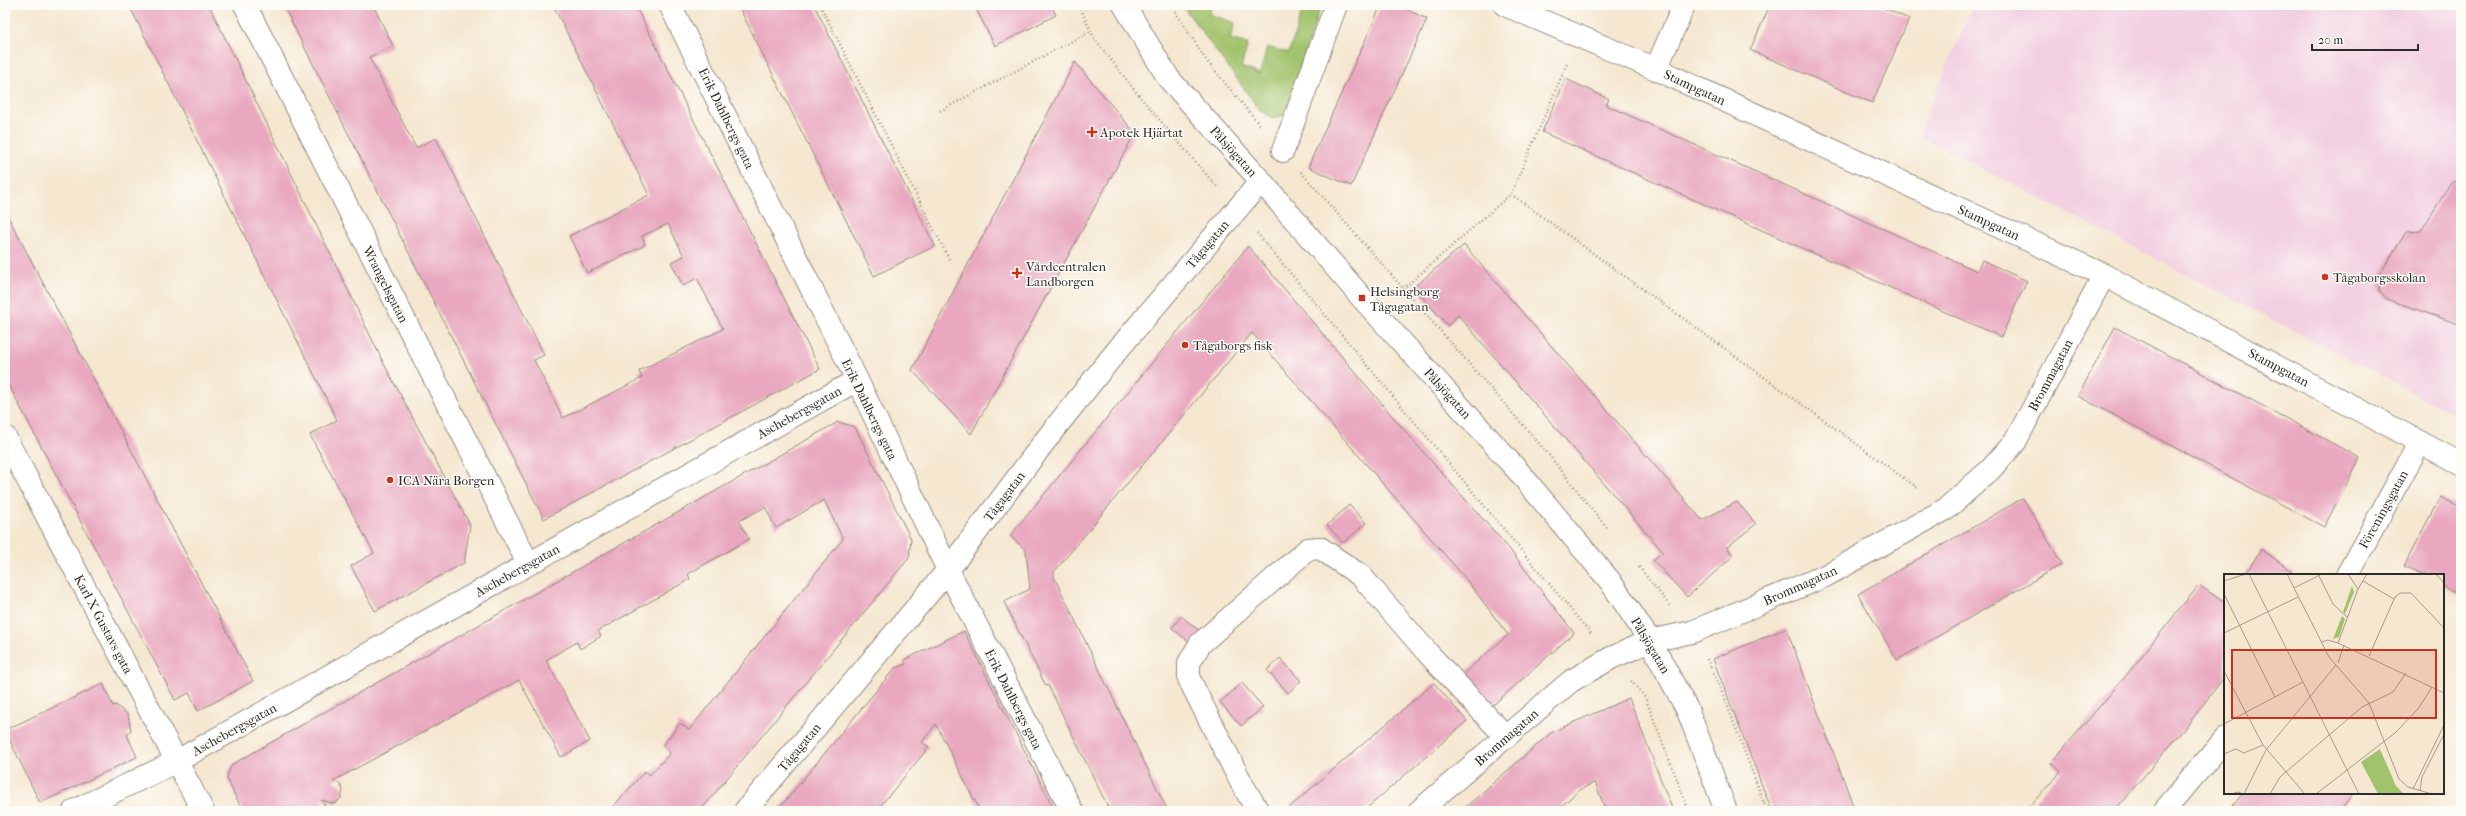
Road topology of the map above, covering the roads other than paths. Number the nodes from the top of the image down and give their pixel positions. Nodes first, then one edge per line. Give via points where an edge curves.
1 (245, 5) edge
2 (670, 5) edge
3 (1124, 5) edge
4 (1336, 5) edge
5 (1505, 5) edge
6 (1684, 5) edge
7 (1656, 69) junction
8 (1283, 151) dead end
9 (1261, 181) junction
10 (2104, 275) junction
11 (857, 380) junction
12 (5, 438) edge
13 (2420, 442) junction
14 (2461, 464) edge
15 (528, 563) junction
16 (948, 570) junction
17 (2348, 574) edge
18 (1650, 641) junction
19 (1506, 737) junction
20 (2224, 740) edge
21 (177, 761) junction
22 (74, 811) edge
23 (203, 811) edge
24 (745, 811) edge
25 (1072, 811) edge
26 (1258, 811) edge
27 (1419, 811) edge
28 (1726, 811) edge
29 (2164, 811) edge

1 - 15 street, Wrangelsgatan
2 - 11 street, Erik Dahlbergs gata
3 - 9 street, Pålsjögatan via 1169,79
4 - 8 street
5 - 7 street, Stampgatan
6 - 7 street
7 - 10 street, Stampgatan
9 - 16 street, Tågagatan via 1051,433
9 - 18 street, Pålsjögatan via 1362,298 1518,471 1610,581
10 - 13 street, Stampgatan
10 - 18 street, Brommagatan via 2015,442 1990,470 1946,509 1825,576 1692,632
11 - 15 street, Aschebergsgatan
11 - 16 street, Erik Dahlbergs gata
12 - 21 street, Karl X Gustavs gata
13 - 14 street, Stampgatan
13 - 17 street, Föreningsgatan
15 - 21 street, Aschebergsgatan
16 - 24 street, Tågagatan
16 - 25 street, Erik Dahlbergs gata
18 - 19 street, Brommagatan via 1611,658 1571,681
18 - 28 street, Pålsjögatan via 1688,711
19 - 26 street via 1360,576 1320,548 1308,548 1200,644 1189,663 1189,679
19 - 27 street, Brommagatan
20 - 29 street
21 - 22 street, Aschebergsgatan
21 - 23 street, Karl X Gustavs gata

